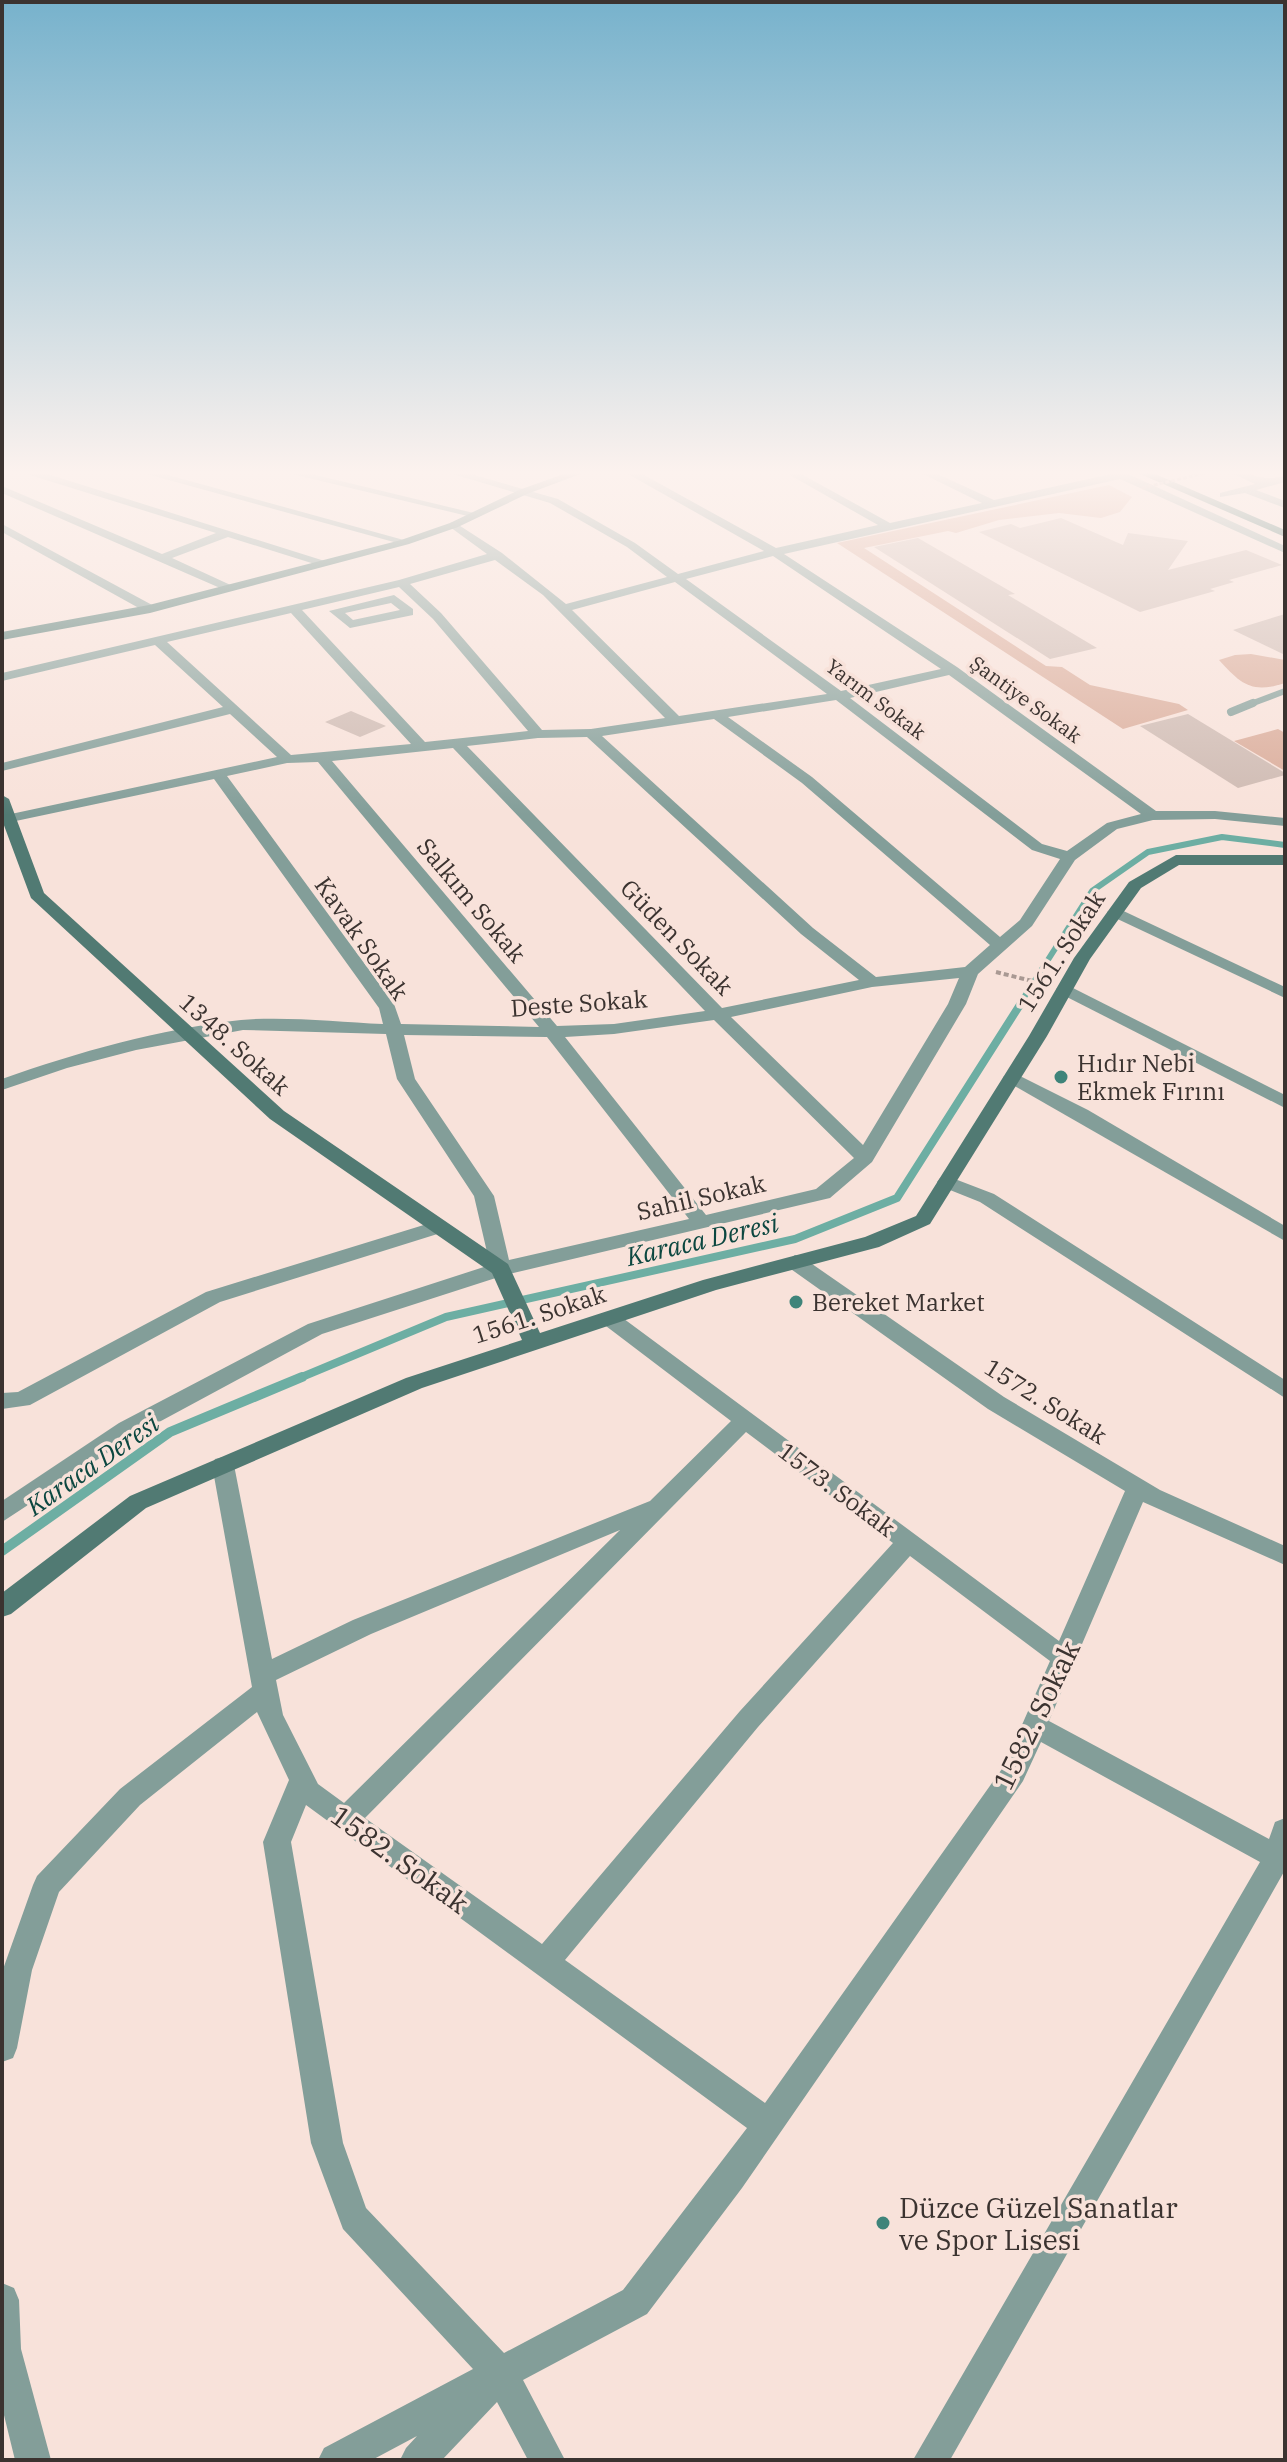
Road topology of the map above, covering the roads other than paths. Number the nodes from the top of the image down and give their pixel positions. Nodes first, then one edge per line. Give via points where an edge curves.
1 (107, 585) edge
2 (224, 585) edge
3 (243, 585) edge
4 (394, 585) edge
5 (404, 585) edge
6 (535, 585) edge
7 (651, 585) edge
8 (689, 585) edge
9 (824, 585) edge
10 (231, 588) junction
11 (353, 594) junction
12 (422, 602) junction
13 (363, 605) junction
14 (403, 606) junction
15 (293, 608) junction
16 (563, 608) junction
17 (150, 609) junction
18 (437, 616) junction
19 (342, 618) junction
20 (380, 624) junction
21 (309, 625) junction
22 (2, 636) edge
23 (156, 639) junction
24 (324, 643) junction
25 (952, 670) junction
26 (2, 677) edge
27 (1285, 691) edge
28 (839, 696) junction
29 (232, 709) junction
30 (1231, 712) dead end
31 (716, 714) junction
32 (675, 720) junction
33 (591, 733) junction
34 (538, 734) junction
35 (458, 745) junction
36 (422, 747) junction
37 (322, 758) junction
38 (287, 759) junction
39 (2, 767) edge
40 (218, 774) junction
41 (2, 799) edge
42 (1153, 816) junction
43 (11, 818) junction
44 (1285, 822) edge
45 (1069, 857) junction
46 (1285, 860) edge
47 (1115, 912) junction
48 (1001, 946) junction
49 (973, 970) junction
50 (872, 982) junction
51 (1065, 989) junction
52 (1285, 993) edge
53 (718, 1014) junction
54 (392, 1030) junction
55 (552, 1032) junction
56 (188, 1033) junction
57 (1012, 1077) junction
58 (2, 1085) edge
59 (1285, 1102) edge
60 (865, 1158) junction
61 (947, 1182) junction
62 (703, 1224) junction
63 (440, 1226) junction
64 (1285, 1235) edge
65 (795, 1262) junction
66 (501, 1269) junction
67 (609, 1318) junction
68 (534, 1343) junction
69 (1285, 1390) edge
70 (2, 1401) edge
71 (745, 1420) junction
72 (223, 1465) junction
73 (1138, 1487) junction
74 (659, 1505) junction
75 (2, 1513) edge
76 (908, 1542) junction
77 (1285, 1556) edge
78 (2, 1607) edge
79 (1065, 1659) junction
80 (264, 1682) junction
81 (1035, 1726) junction
82 (302, 1781) junction
83 (346, 1819) junction
84 (1281, 1844) edge
85 (544, 1963) junction
86 (2, 2048) edge
87 (768, 2124) junction
88 (2, 2300) edge
89 (501, 2374) junction
90 (33, 2460) edge
91 (336, 2460) edge
92 (418, 2460) edge
93 (547, 2460) edge
94 (931, 2460) edge

1 - 17 street
2 - 10 street
3 - 10 street
4 - 11 street
5 - 12 street
6 - 16 street
7 - 16 street
8 - 28 street, Yarım Sokak
9 - 25 street, Şantiye Sokak
10 - 17 street
11 - 13 street
11 - 15 street
12 - 14 street
12 - 18 street
13 - 14 street via 394,599
13 - 19 street via 335,611
14 - 20 street via 409,612
15 - 21 street
15 - 23 street
16 - 32 street
17 - 22 street
18 - 20 street
18 - 34 street
19 - 20 street via 350,624
19 - 21 street
20 - 24 street
21 - 24 street
23 - 26 street
23 - 29 street
24 - 36 street
25 - 28 street
25 - 42 street, Şantiye Sokak
27 - 30 lane
28 - 31 street
28 - 45 street, Yarım Sokak via 1037,847
29 - 38 street
29 - 39 street
31 - 32 street
31 - 48 street via 807,780
32 - 33 street
33 - 34 street
33 - 50 street via 807,931
34 - 35 street
35 - 36 street
35 - 53 street, Güden Sokak
36 - 37 street
37 - 38 street
37 - 55 street, Salkım Sokak
38 - 40 street
40 - 43 street
40 - 54 street, Kavak Sokak via 388,1008
41 - 43 street, 1348. Sokak
42 - 44 street, Sahil Sokak
42 - 45 street, Sahil Sokak via 1112,826
43 - 56 street, 1348. Sokak via 37,895
45 - 48 street, Sahil Sokak via 1026,923
46 - 47 street, 1561. Sokak via 1176,860 1135,885
47 - 51 street, 1561. Sokak
47 - 52 street
48 - 49 street, Sahil Sokak
49 - 50 street, Deste Sokak
49 - 60 street, Sahil Sokak
50 - 53 street, Deste Sokak
51 - 57 street, 1561. Sokak
51 - 59 street
53 - 55 street, Deste Sokak
53 - 60 street, Güden Sokak
54 - 55 street, Deste Sokak
54 - 56 street, Deste Sokak via 243,1025
54 - 66 street, Kavak Sokak via 406,1079 484,1196
55 - 62 street, Salkım Sokak
56 - 58 street, Deste Sokak via 61,1064
56 - 63 street, 1348. Sokak via 277,1115
57 - 61 street, 1561. Sokak
57 - 64 street
60 - 62 street, Sahil Sokak via 823,1194
61 - 65 street, 1561. Sokak via 923,1220 872,1242
61 - 69 street via 987,1198
62 - 66 street, Sahil Sokak
63 - 66 street, 1348. Sokak
63 - 70 street via 213,1297 22,1399
65 - 67 street, 1561. Sokak
65 - 73 street, 1572. Sokak via 996,1403
66 - 68 street
66 - 75 street, Sahil Sokak via 315,1329 127,1429
67 - 68 street, 1561. Sokak
67 - 71 street, 1573. Sokak
68 - 72 street, 1561. Sokak via 414,1383
71 - 74 street
71 - 76 street, 1573. Sokak
72 - 78 street, 1561. Sokak via 138,1502
72 - 80 street, 1582. Sokak
73 - 77 street, 1572. Sokak
73 - 79 street, 1582. Sokak
74 - 80 street via 362,1627
74 - 83 street
76 - 79 street, 1573. Sokak
76 - 85 street via 749,1719
79 - 81 street, 1582. Sokak
80 - 82 street, 1582. Sokak via 270,1715
80 - 86 street via 130,1797 47,1885 17,1970
81 - 84 street
81 - 87 street, 1582. Sokak via 1014,1773
82 - 83 street, 1582. Sokak via 308,1792
82 - 89 street via 277,1842 327,2143 354,2218
83 - 85 street, 1582. Sokak
84 - 94 street
85 - 87 street, 1582. Sokak
87 - 89 street, 1582. Sokak via 635,2302
88 - 90 street via 4,2349
89 - 91 street, 1582. Sokak
89 - 92 street
89 - 93 street

